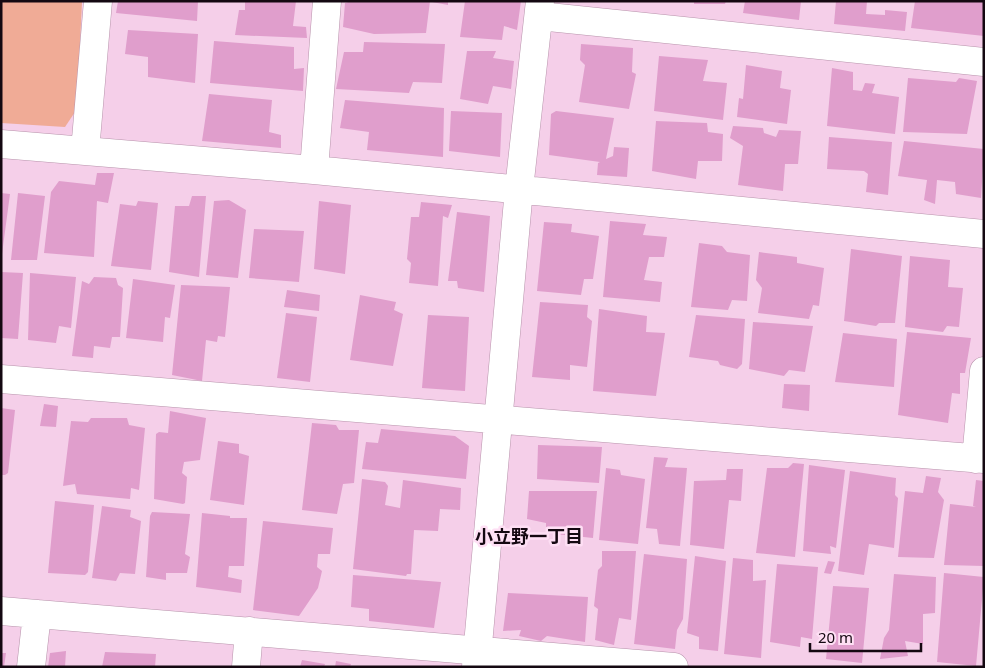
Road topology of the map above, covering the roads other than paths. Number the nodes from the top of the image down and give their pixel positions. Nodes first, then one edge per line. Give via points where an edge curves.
1 (98, 1) edge
2 (327, 1) edge
3 (539, 8) edge
4 (984, 62) edge
5 (1, 144) edge
6 (84, 150) junction
7 (314, 170) junction
8 (519, 189) junction
9 (984, 234) edge
10 (984, 371) edge
11 (1, 379) edge
12 (500, 420) junction
13 (980, 459) edge
14 (1, 611) edge
15 (37, 614) junction
16 (249, 631) junction
17 (477, 658) edge
18 (31, 667) edge
19 (246, 667) edge
20 (674, 667) edge

1 - 6 street
2 - 7 street
3 - 4 street
3 - 8 street
5 - 6 street
6 - 7 street
7 - 8 street
8 - 9 street
8 - 12 street
10 - 13 street
11 - 12 street
12 - 13 street
12 - 17 street
14 - 15 street
15 - 16 street
15 - 18 street
16 - 17 street
16 - 19 street
17 - 20 street

